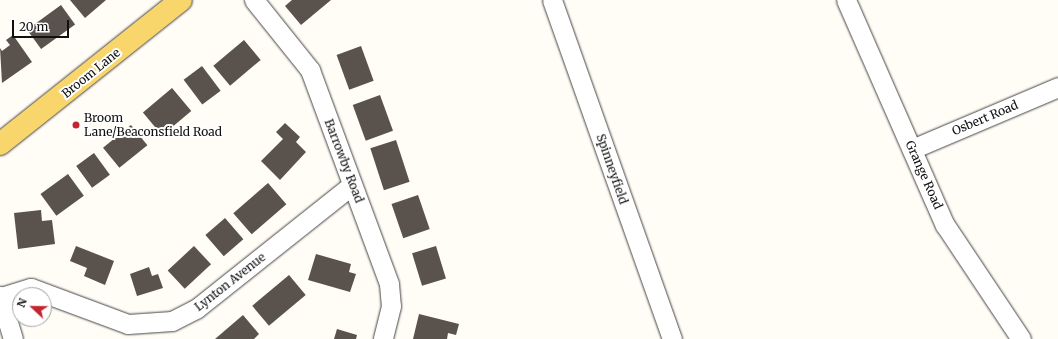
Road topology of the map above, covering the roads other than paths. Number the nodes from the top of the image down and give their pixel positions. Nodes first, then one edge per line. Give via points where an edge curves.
1 (181, 0) edge
2 (254, 0) edge
3 (552, 0) edge
4 (846, 0) edge
5 (1058, 87) edge
6 (0, 144) edge
7 (912, 149) junction
8 (352, 185) junction
9 (0, 297) edge
10 (13, 339) edge
11 (383, 339) edge
12 (672, 339) edge
13 (1021, 339) edge

1 - 6 main road, Broom Lane
2 - 8 street, Barrowby Road via 310,70
3 - 12 street, Spinneyfield
4 - 7 street, Grange Road
5 - 7 street, Osbert Road
7 - 13 street, Grange Road via 958,248
8 - 9 street, Lynton Avenue via 196,309 172,321 128,324 31,288
8 - 11 street, Barrowby Road via 389,284 391,306
9 - 10 street

